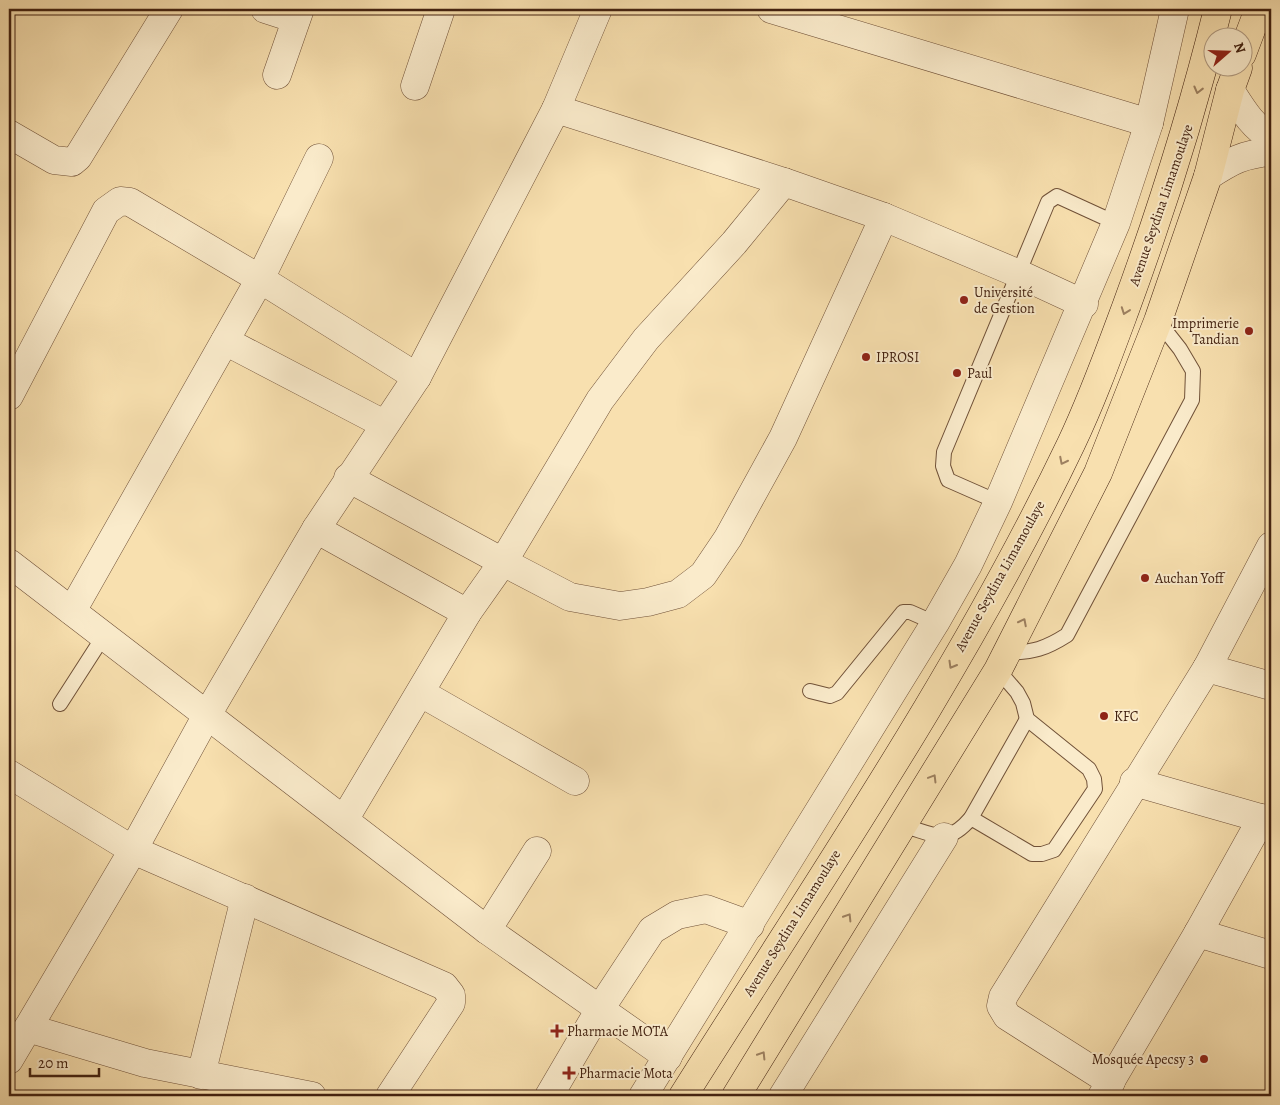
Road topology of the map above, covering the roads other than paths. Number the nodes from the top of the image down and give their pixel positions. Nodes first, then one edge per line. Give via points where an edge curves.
1 (169, 9) edge
2 (265, 9) edge
3 (441, 9) edge
4 (598, 9) edge
5 (771, 9) edge
6 (1175, 9) edge
7 (1218, 9) edge
8 (1259, 9) edge
9 (298, 14) edge
10 (1252, 28) edge
11 (277, 75) dead end
12 (1234, 79) edge
13 (415, 86) dead end
14 (556, 109) junction
15 (1149, 124) junction
16 (9, 134) edge
17 (1270, 139) edge
18 (319, 158) dead end
19 (1208, 176) junction
20 (784, 182) junction
21 (884, 217) junction
22 (1116, 223) junction
23 (1017, 273) junction
24 (260, 279) junction
25 (1084, 304) junction
26 (1158, 321) junction
27 (225, 341) junction
28 (417, 377) junction
29 (9, 396) edge
30 (384, 424) junction
31 (348, 478) junction
32 (998, 502) junction
33 (316, 530) junction
34 (1271, 549) edge
35 (504, 562) junction
36 (9, 563) edge
37 (72, 611) junction
38 (466, 614) junction
39 (935, 623) junction
40 (105, 634) junction
41 (1003, 662) junction
42 (1207, 668) junction
43 (1271, 686) edge
44 (810, 691) dead end
45 (421, 693) junction
46 (60, 704) dead end
47 (207, 715) junction
48 (1027, 719) junction
49 (9, 774) edge
50 (576, 780) dead end
51 (1134, 782) junction
52 (971, 818) junction
53 (1267, 819) edge
54 (344, 820) junction
55 (905, 826) junction
56 (944, 837) junction
57 (133, 850) junction
58 (537, 851) dead end
59 (245, 898) junction
60 (750, 925) junction
61 (487, 930) junction
62 (1198, 933) junction
63 (1271, 955) edge
64 (600, 1009) junction
65 (15, 1045) edge
66 (668, 1058) junction
67 (202, 1075) junction
68 (1107, 1089) edge
69 (312, 1096) edge
70 (390, 1096) edge
71 (549, 1096) edge
72 (643, 1096) edge
73 (683, 1096) edge
74 (736, 1096) edge
75 (783, 1096) edge

1 - 16 street via 78,158 72,162 54,160
2 - 9 street
3 - 13 street
4 - 14 street
5 - 15 street
6 - 15 street
7 -> 73 highway, Avenue Seydina Limamoulaye via 1192,110 1138,274 1072,442 1013,558 919,722
8 - 10 highway
9 - 11 street
12 - 17 street via 1245,114
12 - 19 highway
14 - 20 street
14 - 28 street
15 - 22 street
17 - 19 street
18 - 24 street
19 - 26 highway
20 - 21 street
20 - 35 street via 734,243 646,339 600,400
21 - 23 street
21 - 35 street via 783,438 728,538 703,575 678,594 620,606 570,597
22 - 23 lane via 1057,196 1048,202
22 - 25 street
23 - 25 street
23 - 32 lane via 944,452 943,466 948,480
24 - 27 street
24 - 28 street
24 - 29 street via 130,202 120,201 106,211
25 - 32 street
41 -> 26 highway via 1098,473
26 - 41 lane via 1193,370 1192,400 1067,635 1048,647
27 - 30 street
27 - 37 street
28 - 30 street
30 - 31 street
31 - 33 street
31 - 35 street
32 - 39 street
33 - 38 street
33 - 47 street
34 - 42 street
35 - 38 street
36 - 37 street
37 - 40 street
38 - 45 street
39 - 44 lane via 903,612 838,693 830,696
39 - 60 street
40 - 46 lane
40 - 47 street
41 - 48 lane
55 -> 41 highway
42 - 43 street
42 - 51 street
45 - 50 street
45 - 54 street
47 - 54 street
47 - 57 street
48 - 52 lane
48 - 52 lane via 1089,769 1095,789 1054,850 1042,854 1032,854
49 - 57 street
51 - 53 street
51 - 68 street via 1003,997 1001,1006 1007,1016
52 - 56 lane via 955,834
53 - 62 street
54 - 61 street
55 - 56 lane
74 -> 55 highway
56 - 75 street
57 - 59 street
57 - 65 street
58 - 61 street
59 - 67 street
59 - 70 street via 438,982 448,990 451,1003
60 - 64 street via 706,909 677,915 652,930
60 - 66 street
61 - 64 street
62 - 63 street
62 - 68 street
64 - 66 street
64 - 71 street
65 - 67 street via 106,1052
66 - 72 street
67 - 69 street

